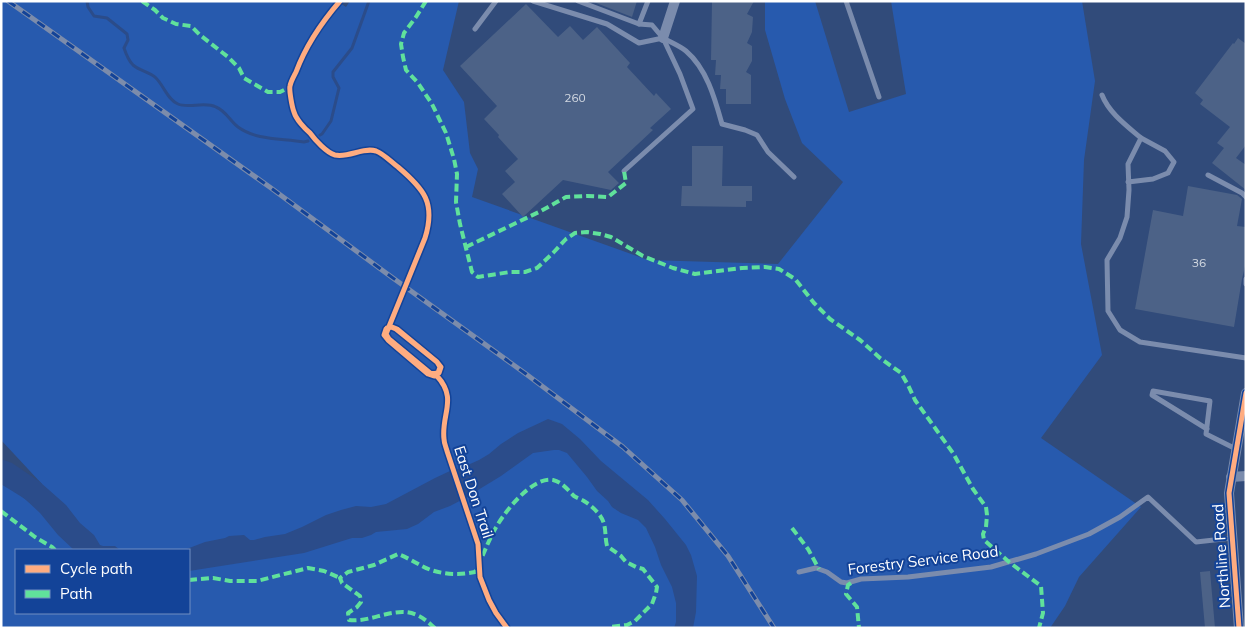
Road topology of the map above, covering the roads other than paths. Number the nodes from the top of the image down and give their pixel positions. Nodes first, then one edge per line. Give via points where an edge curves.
1 (496, 1) edge
2 (533, 1) edge
3 (578, 1) edge
4 (648, 1) edge
5 (675, 1) edge
6 (846, 1) edge
7 (639, 24) junction
8 (474, 29) dead end
9 (663, 38) junction
10 (1102, 96) dead end
11 (879, 97) dead end
12 (1141, 138) junction
13 (624, 171) dead end
14 (1208, 175) dead end
15 (794, 177) dead end
16 (1128, 182) junction
17 (1246, 197) edge
18 (1246, 280) edge
19 (1246, 284) edge
20 (1246, 358) edge
21 (1246, 393) edge
22 (1207, 429) junction
23 (1236, 449) junction
24 (1246, 476) edge
25 (1231, 477) junction
26 (1232, 538) junction
27 (799, 572) dead end
28 (1239, 628) edge

1 - 8 lane
2 - 9 lane via 607,24 639,43
3 - 7 lane
4 - 7 lane
5 - 9 street
6 - 11 lane
7 - 9 lane via 652,25
9 - 13 lane via 694,109
9 - 15 lane via 686,51 700,65 722,124 757,135 768,152
10 - 12 lane via 1105,104
12 - 16 lane via 1128,164
12 - 16 lane via 1165,151 1174,162 1168,173 1153,179
14 - 17 lane
16 - 20 lane via 1127,217 1120,238 1107,260 1108,311 1120,330 1140,342
18 - 19 lane
21 - 23 street, Northline Road
22 - 22 lane via 1210,401 1153,391 1152,395
22 - 23 lane via 1206,434
23 - 25 street, Northline Road
24 - 25 street
25 - 26 street, Northline Road
26 - 27 lane, Forestry Service Road via 1196,542 1148,497 1089,534 992,567 867,578 847,584 819,569
26 - 28 street, Northline Road

